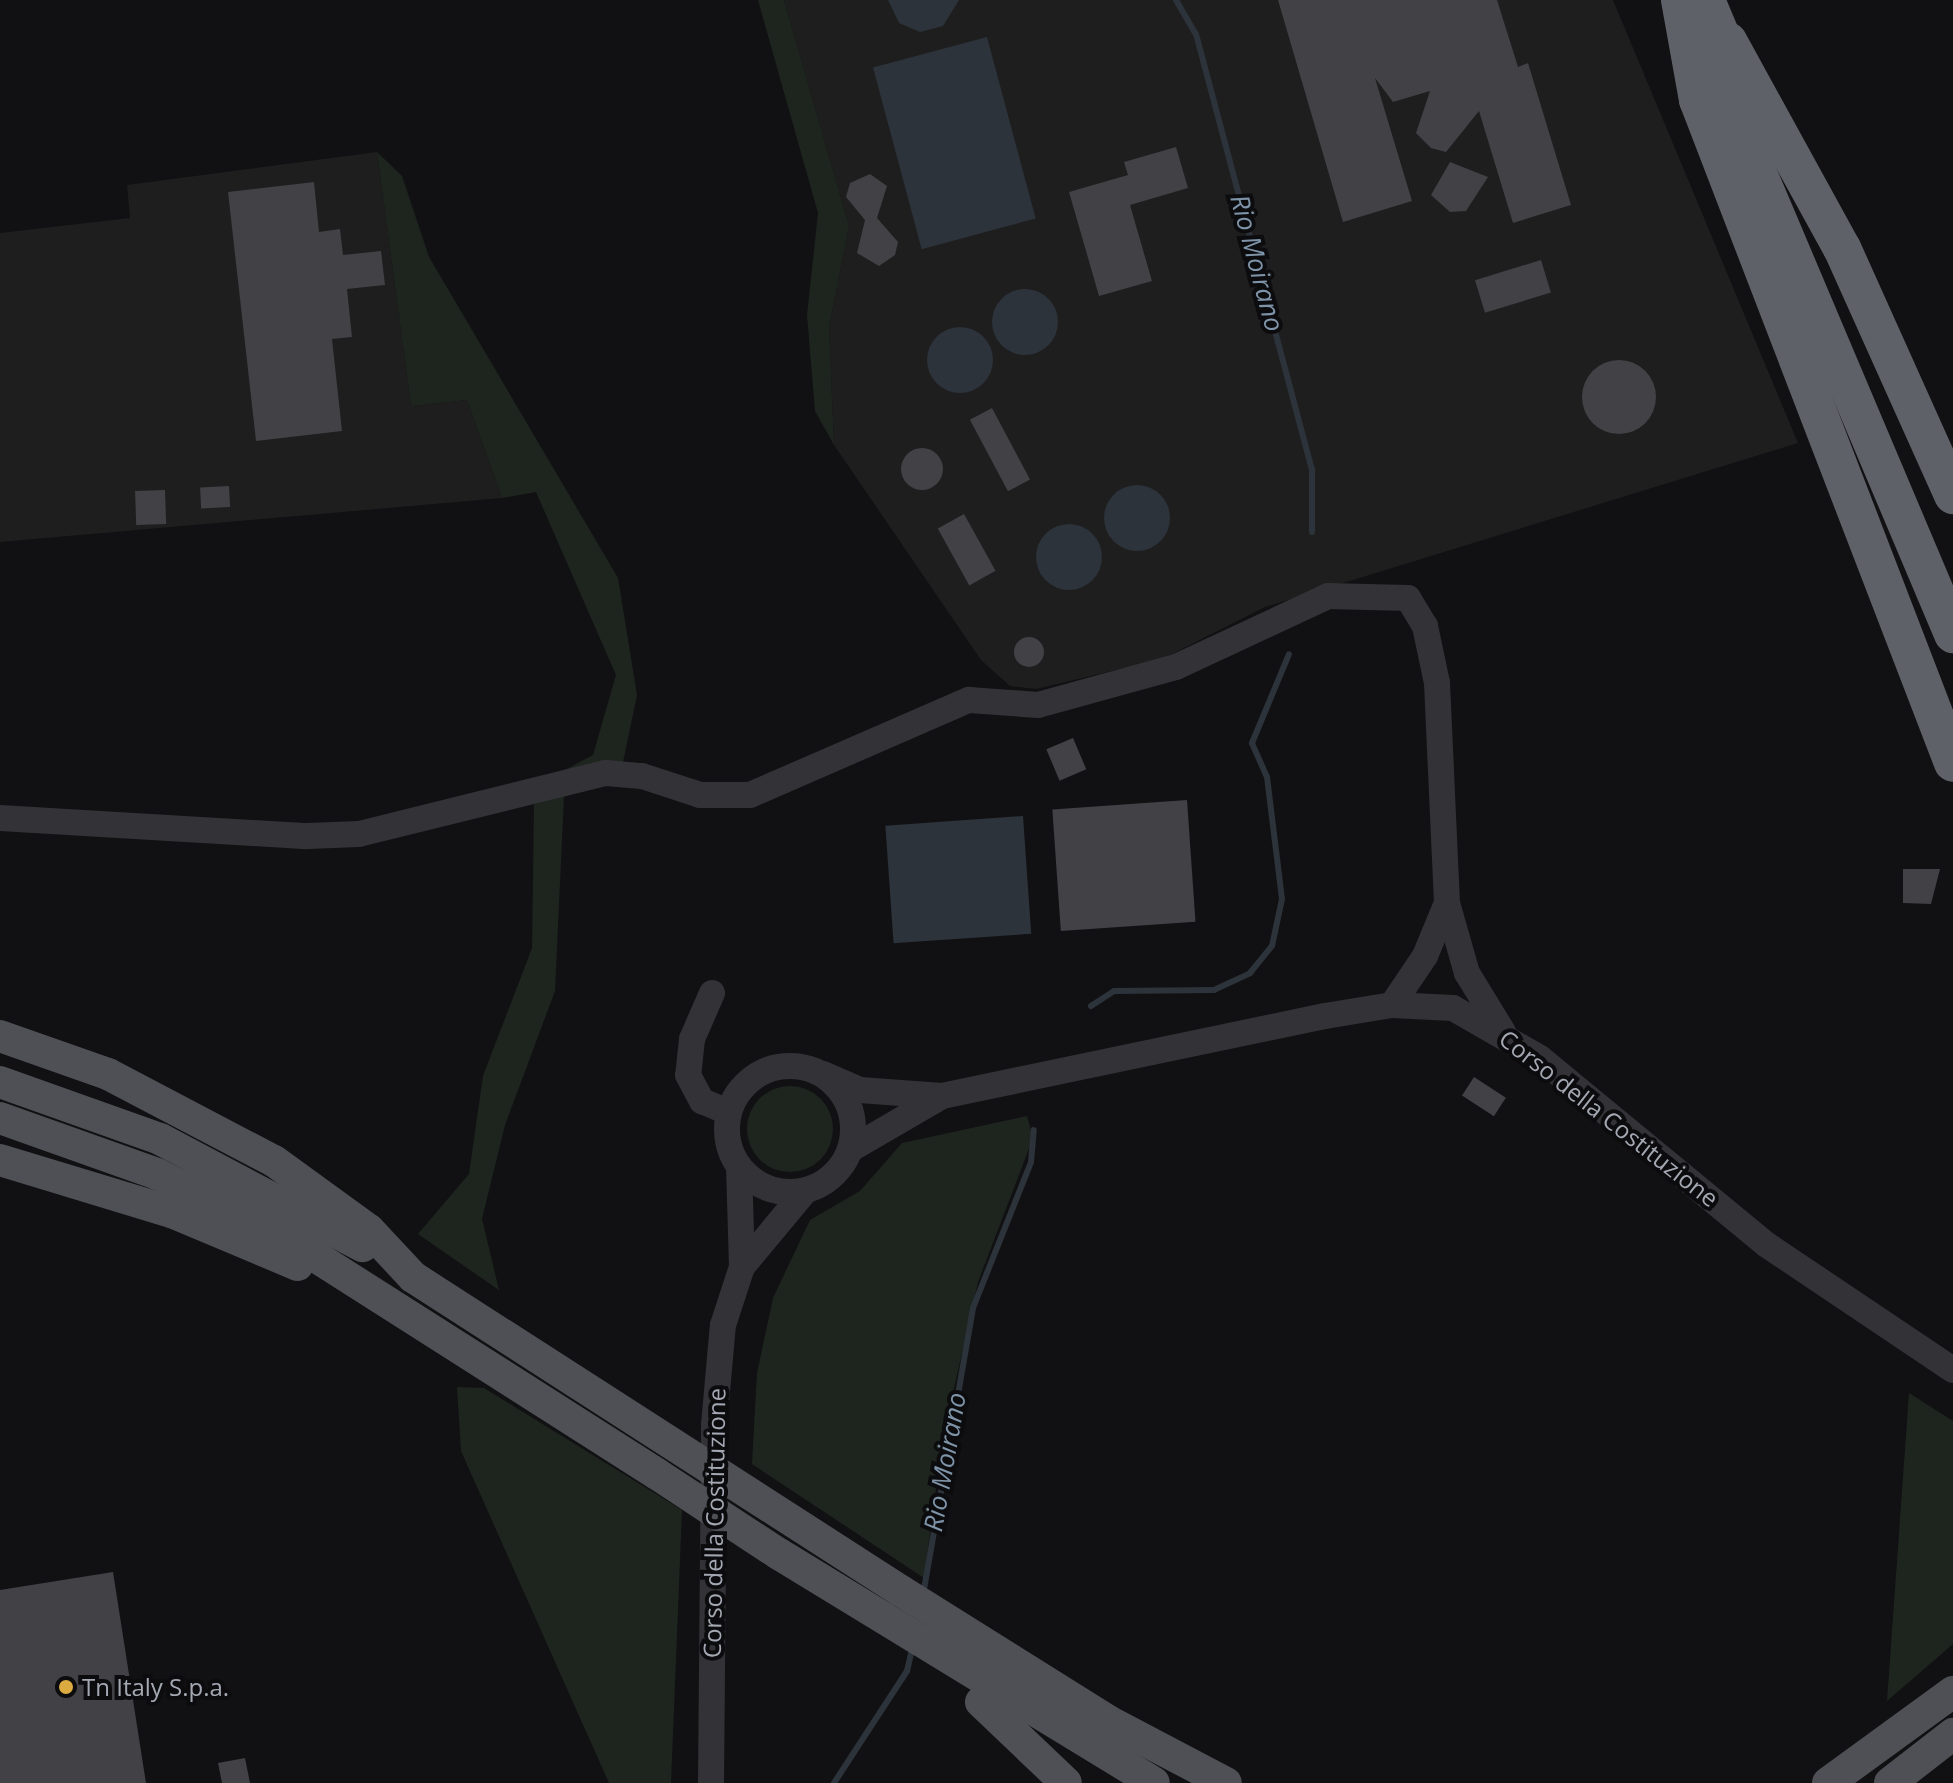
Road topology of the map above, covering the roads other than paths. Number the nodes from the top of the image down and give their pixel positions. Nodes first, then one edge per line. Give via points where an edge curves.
1 (1659, 0) edge
2 (1682, 0) edge
3 (1706, 0) edge
4 (1698, 100) junction
5 (1953, 495) edge
6 (1953, 568) edge
7 (1953, 634) edge
8 (1953, 763) edge
9 (0, 818) edge
10 (1447, 903) junction
11 (712, 993) dead end
12 (1392, 1005) junction
13 (1503, 1032) junction
14 (0, 1036) edge
15 (823, 1074) junction
16 (0, 1082) edge
17 (942, 1096) junction
18 (728, 1112) junction
19 (0, 1118) edge
20 (851, 1149) junction
21 (0, 1160) edge
22 (739, 1168) junction
23 (805, 1191) junction
24 (742, 1267) junction
25 (413, 1277) junction
26 (380, 1296) junction
27 (1908, 1345) junction
28 (1953, 1352) edge
29 (1953, 1370) edge
30 (928, 1646) junction
31 (1953, 1692) edge
32 (1953, 1734) edge
33 (710, 1778) edge
34 (1066, 1783) edge
35 (1154, 1783) edge
36 (1226, 1783) edge
37 (1828, 1783) edge
38 (1890, 1783) edge

1 - 4 street
2 - 4 highway
2 - 7 highway
3 - 5 highway via 1842,248
3 - 6 highway
4 - 8 highway via 1893,624
9 - 10 street via 307,836 359,834 606,773 642,776 700,795 750,795 989,698 1038,705 1176,667 1328,596 1408,598 1425,626 1437,683
10 - 12 street via 1425,956
10 - 13 street via 1467,973
11 - 18 street via 692,1039 688,1075 702,1101
12 - 13 street, Corso della Costituzione via 1453,1008
12 - 17 street, Corso della Costituzione
13 - 27 street, Corso della Costituzione via 1767,1245
14 - 25 main road via 108,1074 274,1161 369,1230
15 - 17 street via 860,1090
15 - 18 street via 805,1067 766,1070 749,1080
15 - 20 street via 850,1107
16 - 25 main road via 160,1139
17 - 20 street
18 - 22 street via 728,1141
19 - 26 main road via 224,1204
20 - 23 street via 825,1183
21 - 26 main road via 174,1213
22 - 23 street via 768,1190
22 - 24 street
23 - 24 street
24 - 33 street, Corso della Costituzione via 717,1364
25 - 36 main road, bridge via 1108,1721
26 - 30 main road, bridge
27 - 28 street
27 - 29 street, Corso della Costituzione
30 - 34 main road via 941,1673 1004,1718
30 - 35 main road
31 - 37 main road
32 - 38 main road

